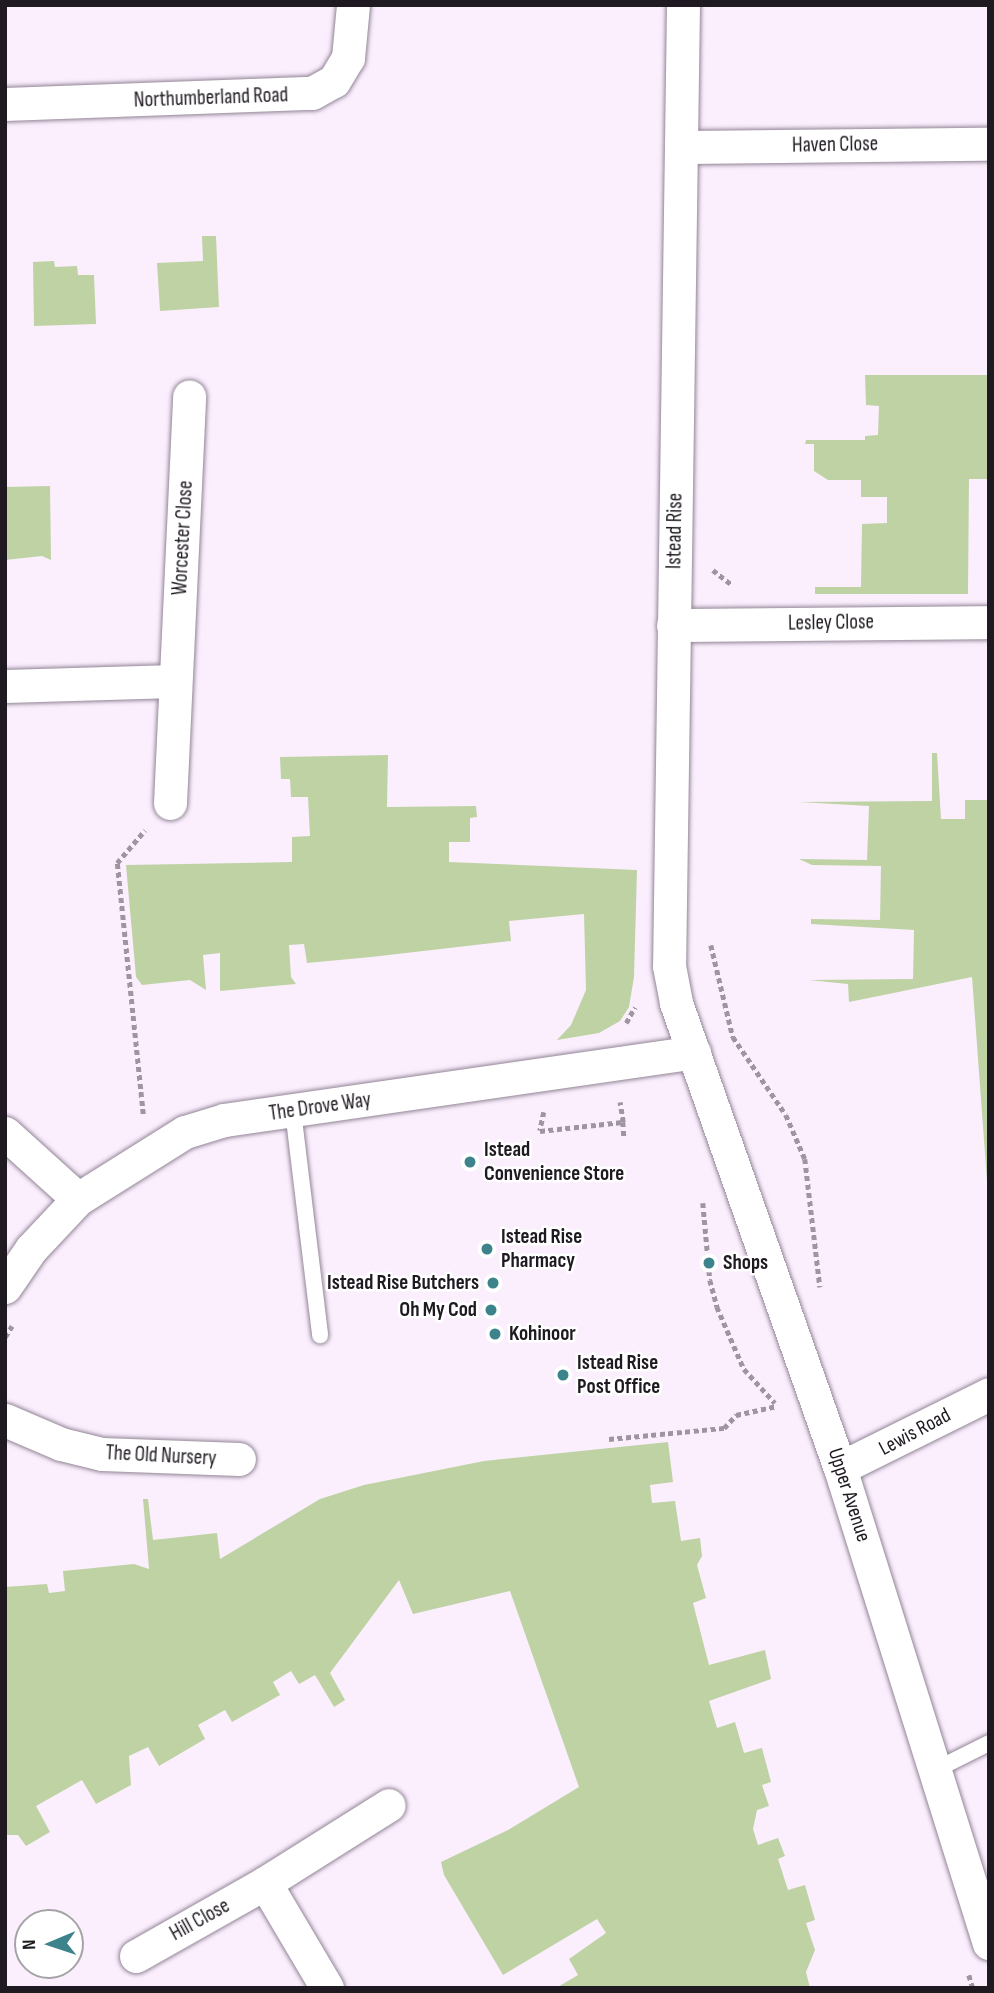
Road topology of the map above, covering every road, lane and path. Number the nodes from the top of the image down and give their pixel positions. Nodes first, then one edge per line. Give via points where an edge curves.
1 (354, 5) edge
2 (683, 5) edge
3 (5, 104) edge
4 (989, 144) edge
5 (681, 147) junction
6 (189, 396) dead end
7 (708, 562) dead end
8 (738, 589) dead end
9 (989, 622) edge
10 (673, 625) junction
11 (175, 681) junction
12 (5, 686) edge
13 (170, 803) joint
14 (709, 938) dead end
15 (637, 994) dead end
16 (618, 1030) dead end
17 (694, 1052) junction
18 (627, 1095) dead end
19 (553, 1107) dead end
20 (293, 1111) junction
21 (545, 1111) junction
22 (535, 1112) dead end
23 (150, 1115) dead end
24 (623, 1122) junction
25 (5, 1133) edge
26 (624, 1136) dead end
27 (702, 1192) dead end
28 (78, 1199) junction
29 (821, 1297) dead end
30 (12, 1302) edge
31 (320, 1335) dead end
32 (5, 1336) edge
33 (989, 1394) edge
34 (777, 1406) junction
35 (782, 1411) dead end
36 (5, 1420) edge
37 (609, 1439) dead end
38 (239, 1459) dead end
39 (840, 1468) junction
40 (989, 1743) edge
41 (935, 1770) junction
42 (389, 1805) dead end
43 (265, 1883) junction
44 (989, 1943) edge
45 (136, 1956) dead end
46 (327, 1988) edge

1 - 3 street, Northumberland Road via 348,58 334,81 312,93
2 - 5 street, Istead Rise
4 - 5 street, Haven Close
5 - 10 street, Istead Rise
6 - 11 street, Worcester Close
7 - 8 path
9 - 10 street, Lesley Close
10 - 17 street, Istead Rise via 670,966 676,1003
11 - 12 street
11 - 13 street, Worcester Close
13 - 23 path via 146,802 145,830 117,863 143,1118
14 - 29 path via 733,1037 786,1115 805,1159
15 - 16 path via 631,1016
17 - 20 street, The Drove Way
17 - 39 street, Upper Avenue
18 - 24 path via 619,1096
19 - 21 path
20 - 28 street, The Drove Way via 224,1120 186,1132
20 - 31 lane
21 - 22 path
21 - 24 path via 540,1131
24 - 26 path
25 - 28 street
27 - 34 path via 717,1307 740,1363
28 - 30 street, The Drove Way via 31,1249
30 - 32 path
33 - 39 street, Lewis Road
34 - 35 path
34 - 37 path via 736,1415 724,1428
36 - 38 street, The Old Nursery via 61,1444 102,1454
39 - 41 street, Upper Avenue
40 - 41 lane
41 - 44 street, Upper Avenue
42 - 43 street, Hill Close
43 - 45 street, Hill Close
43 - 46 street

